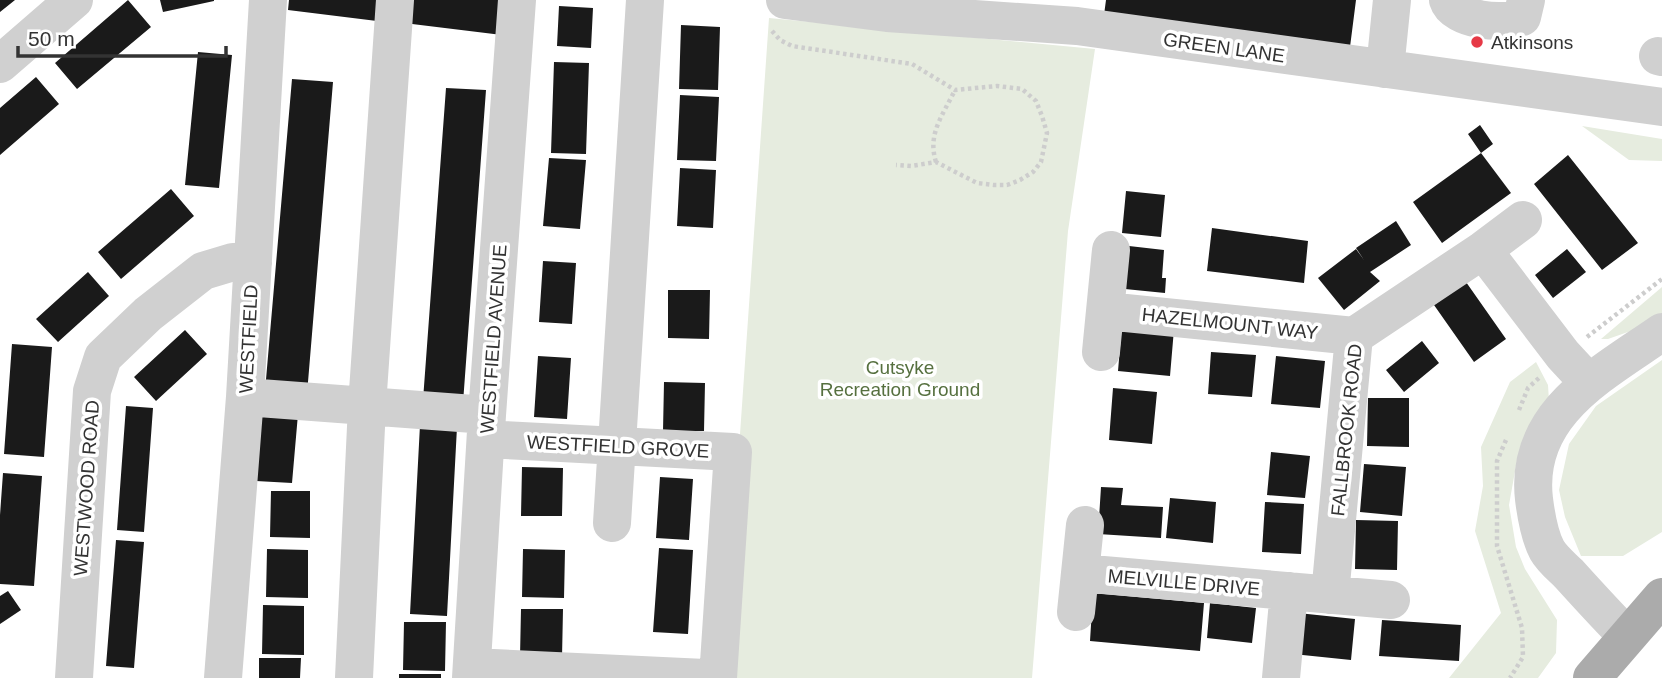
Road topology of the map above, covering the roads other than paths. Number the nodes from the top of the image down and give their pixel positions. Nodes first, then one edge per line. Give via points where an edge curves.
1 (74, 0) edge
2 (268, 0) edge
3 (395, 0) edge
4 (517, 0) edge
5 (645, 0) edge
6 (1392, 0) edge
7 (1448, 0) edge
8 (1526, 0) edge
9 (1078, 13) edge
10 (777, 14) edge
11 (0, 64) edge
12 (1385, 69) junction
13 (1662, 107) edge
14 (1523, 220) dead end
15 (1111, 250) dead end
16 (1483, 250) junction
17 (253, 262) junction
18 (1106, 311) junction
19 (1662, 332) edge
20 (1354, 336) junction
21 (1101, 352) dead end
22 (1589, 383) junction
23 (245, 397) junction
24 (368, 406) junction
25 (486, 427) junction
26 (616, 445) junction
27 (612, 523) dead end
28 (1085, 525) dead end
29 (1080, 573) junction
30 (1289, 591) junction
31 (1330, 595) junction
32 (1662, 597) edge
33 (1391, 600) dead end
34 (1076, 612) dead end
35 (1627, 636) junction
36 (472, 672) edge
37 (74, 678) edge
38 (223, 678) edge
39 (354, 678) edge
40 (705, 678) edge
41 (718, 678) edge
42 (1281, 678) edge
43 (1592, 678) edge

1 - 11 street
2 - 17 street, WESTFIELD
3 - 24 street
4 - 25 street, WESTFIELD AVENUE
5 - 26 street
6 - 12 street
7 - 8 street via 1456,13 1492,21 1521,17
9 - 10 street, GREEN LANE
9 - 12 street, GREEN LANE
12 - 13 street, GREEN LANE
14 - 16 street, FALLBROOK ROAD
15 - 18 street
16 - 20 street, FALLBROOK ROAD
16 - 22 street
17 - 23 street, WESTFIELD
17 - 37 street, WESTWOOD ROAD via 233,262 203,271 103,357 92,391
18 - 20 street, HAZELMOUNT WAY
18 - 21 street
19 - 22 street
20 - 31 street, FALLBROOK ROAD
22 - 35 street via 1563,407 1541,441 1533,488 1536,517 1547,551
23 - 24 street, WESTFIELD GROVE
23 - 38 street, WESTFIELD
24 - 25 street, WESTFIELD GROVE
24 - 39 street
25 - 26 street, WESTFIELD GROVE
25 - 36 street, WESTFIELD AVENUE
26 - 27 street
26 - 41 street, WESTFIELD GROVE via 733,452
28 - 29 street
29 - 30 street, MELVILLE DRIVE
29 - 34 street
30 - 31 street
30 - 42 street
31 - 33 street
32 - 35 main road
35 - 43 main road
36 - 40 street

